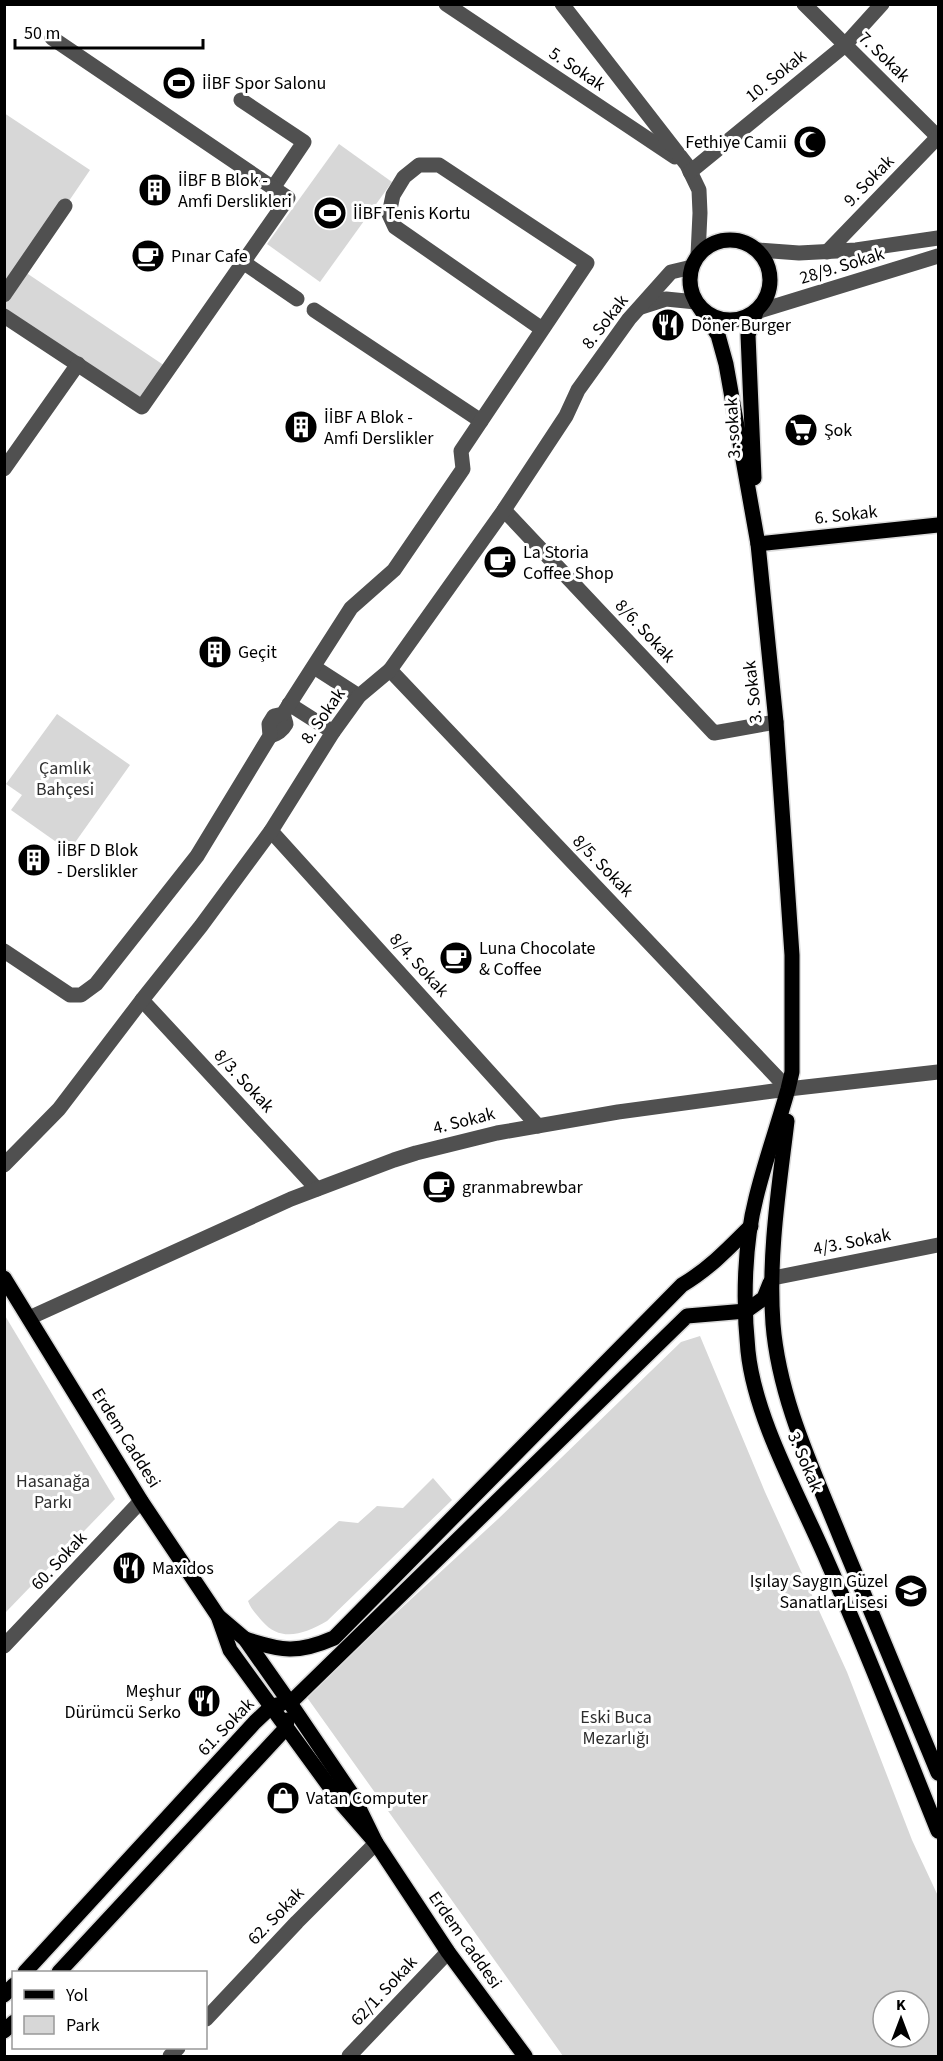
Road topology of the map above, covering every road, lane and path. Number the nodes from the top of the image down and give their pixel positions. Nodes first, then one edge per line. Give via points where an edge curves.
1 (446, 4) edge
2 (562, 4) edge
3 (804, 4) edge
4 (882, 4) edge
5 (52, 38) dead end
6 (844, 46) junction
7 (241, 100) dead end
8 (939, 137) edge
9 (689, 169) junction
10 (273, 188) junction
11 (65, 206) dead end
12 (939, 238) edge
13 (758, 250) junction
14 (827, 252) junction
15 (939, 256) edge
16 (695, 261) junction
17 (243, 262) junction
18 (4, 295) edge
19 (297, 299) dead end
20 (696, 302) junction
21 (641, 307) junction
22 (314, 309) dead end
23 (756, 312) junction
24 (4, 315) edge
25 (542, 329) junction
26 (78, 364) junction
27 (482, 421) junction
28 (4, 469) edge
29 (504, 510) junction
30 (939, 525) edge
31 (758, 544) junction
32 (314, 667) junction
33 (390, 670) junction
34 (359, 696) junction
35 (286, 709) junction
36 (776, 722) junction
37 (333, 732) junction
38 (271, 831) junction
39 (4, 951) edge
40 (142, 1000) junction
41 (939, 1072) edge
42 (788, 1089) junction
43 (538, 1126) junction
44 (4, 1165) edge
45 (317, 1189) junction
46 (751, 1226) junction
47 (939, 1245) edge
48 (4, 1278) edge
49 (773, 1278) junction
50 (746, 1311) junction
51 (29, 1318) junction
52 (141, 1501) junction
53 (218, 1616) junction
54 (245, 1639) junction
55 (4, 1646) edge
56 (290, 1702) junction
57 (272, 1706) junction
58 (286, 1728) junction
59 (939, 1773) edge
60 (939, 1831) edge
61 (376, 1843) junction
62 (448, 1952) junction
63 (26, 1971) edge
64 (60, 1971) edge
65 (207, 2018) edge
66 (349, 2056) edge
67 (523, 2056) edge

1 - 9 street, 5. Sokak
2 - 9 street
3 - 6 street, 7. Sokak
4 - 6 street, 10. Sokak
5 - 10 street
6 - 8 street, 7. Sokak
6 - 9 street, 10. Sokak
7 - 10 street via 304,142
8 - 14 street, 9. Sokak
9 - 16 street via 699,190
10 - 17 street via 288,198
11 - 18 street
12 - 14 street, 28/9. Sokak
13 - 14 street, 28/9. Sokak
13 - 16 main road via 747,243 720,240 708,246
13 - 23 main road via 771,274 765,301
15 - 23 street, 28/9. Sokak
16 - 20 main road via 690,279
16 - 21 street, 8. Sokak via 671,272
17 - 19 street
17 - 26 street via 142,407
20 - 21 street via 666,299
20 - 23 main road via 705,312 731,321
20 - 31 main road, 3. Sokak via 718,335 726,364
21 - 29 street, 8. Sokak via 578,390 566,416
22 - 27 street
23 - 31 main road, 3. sokak via 748,335
24 - 26 street
25 - 25 street via 587,263 438,165 419,165 404,177 393,195 389,214 395,227
25 - 27 street
26 - 28 street
27 - 32 street via 461,451 463,469 407,552 394,570 351,608
29 - 33 street, 8. Sokak
29 - 36 street, 8/6. Sokak via 714,733
30 - 31 main road, 6. Sokak
31 - 36 main road, 3. Sokak
32 - 34 street
32 - 35 street
33 - 34 street, 8. Sokak
33 - 42 street, 8/5. Sokak
34 - 37 street, 8. Sokak
35 - 37 street
35 - 39 street via 269,724 270,736 196,856 90,991 70,995
36 - 42 main road, 3. Sokak via 792,955 792,1072
37 - 38 street, 8. Sokak
38 - 40 street, 8. Sokak
38 - 43 street, 8/4. Sokak
40 - 44 street, 8. Sokak via 59,1109
40 - 45 street, 8/3. Sokak
41 - 42 street, 4. Sokak
42 - 43 street, 4. Sokak
42 - 46 main road, 3. Sokak
42 - 49 main road, 3. Sokak via 774,1227
43 - 45 street, 4. Sokak via 394,1160
45 - 51 street, 4. Sokak
46 - 50 main road, 3. Sokak
46 - 54 main road via 699,1275 682,1285 334,1638 292,1650
47 - 49 street, 4/3. Sokak
48 - 51 main road, Erdem Caddesi
49 - 50 main road via 764,1298
49 - 59 main road, 3. Sokak via 773,1325 787,1401
50 - 56 main road via 687,1316
50 - 60 main road, 3. Sokak via 748,1353 761,1407
51 - 52 main road, Erdem Caddesi
52 - 53 main road, Erdem Caddesi
52 - 55 street, 60. Sokak
53 - 54 main road, Erdem Caddesi
53 - 57 main road, Erdem Caddesi via 230,1650
54 - 56 main road, Erdem Caddesi
56 - 57 main road, 61. Sokak
56 - 58 main road
56 - 61 main road, Erdem Caddesi via 353,1796
57 - 58 main road, Erdem Caddesi
57 - 63 main road, 61. Sokak
58 - 61 main road, Erdem Caddesi
58 - 64 main road
61 - 62 main road, Erdem Caddesi
61 - 65 street, 62. Sokak
62 - 66 street, 62/1. Sokak
62 - 67 main road, Erdem Caddesi

